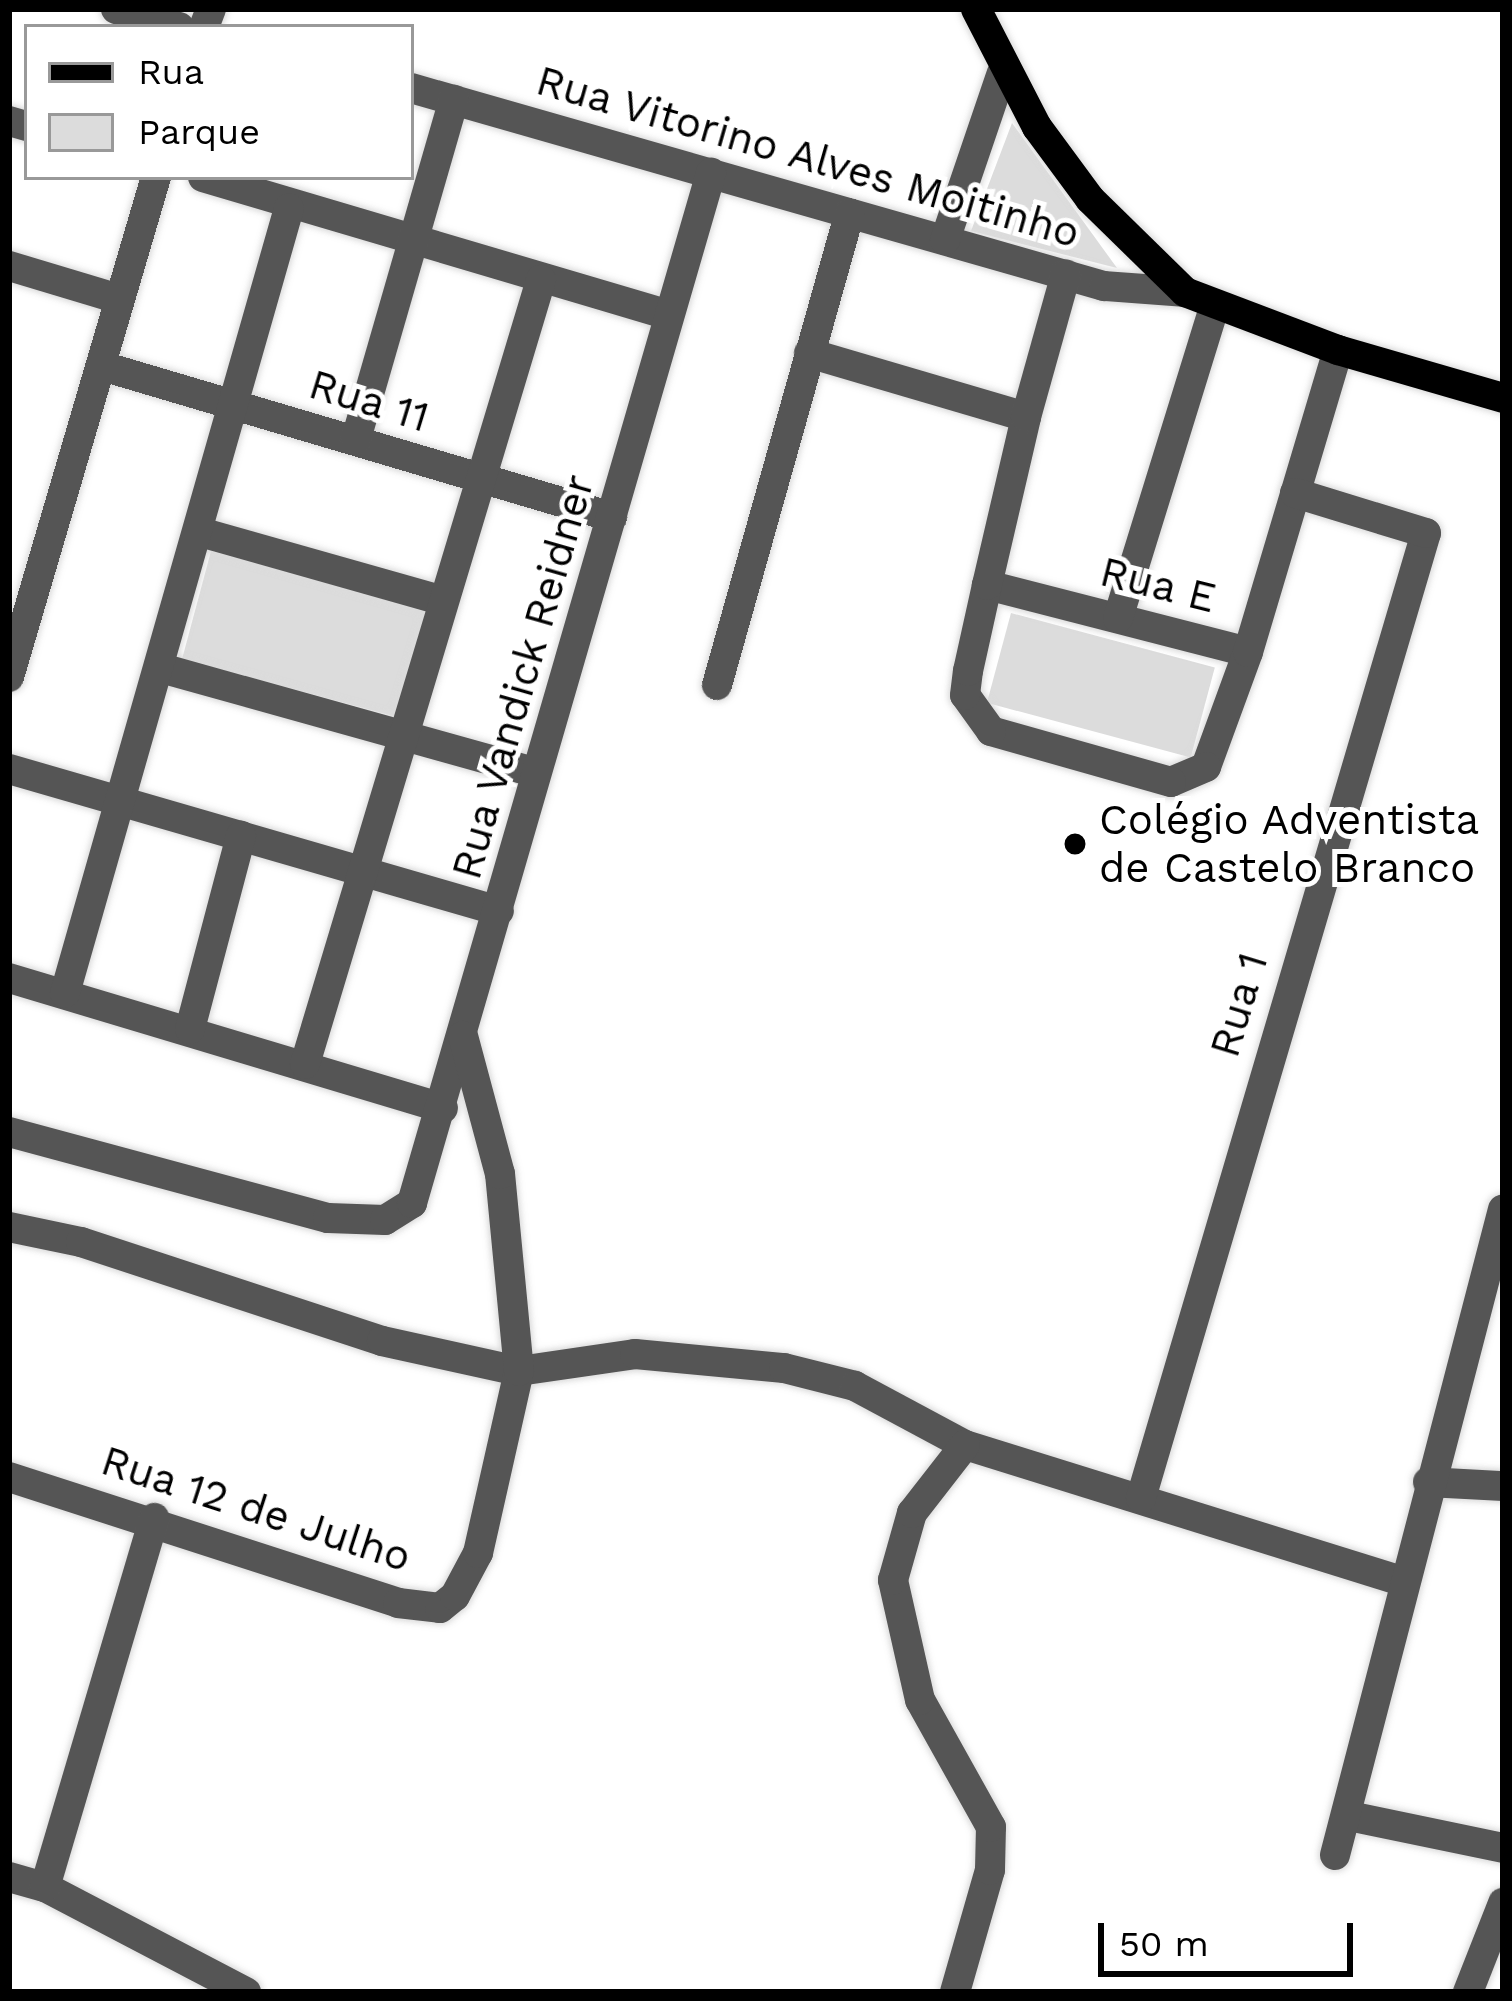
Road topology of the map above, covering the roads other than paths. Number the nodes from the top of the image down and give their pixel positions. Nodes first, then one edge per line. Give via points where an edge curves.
1 (116, 9) edge
2 (976, 9) edge
3 (168, 24) edge
4 (1002, 73) junction
5 (414, 89) edge
6 (454, 100) junction
7 (711, 173) junction
8 (155, 180) edge
9 (211, 180) edge
10 (289, 208) junction
11 (850, 213) junction
12 (945, 240) junction
13 (411, 244) junction
14 (9, 266) edge
15 (1066, 274) junction
16 (541, 280) junction
17 (1185, 292) junction
18 (118, 299) junction
19 (1214, 308) junction
20 (668, 315) junction
21 (1338, 350) junction
22 (809, 353) junction
23 (102, 366) junction
24 (1503, 398) edge
25 (235, 406) junction
26 (1026, 417) junction
27 (356, 440) junction
28 (478, 478) junction
29 (1295, 493) junction
30 (612, 517) junction
31 (200, 532) junction
32 (987, 585) junction
33 (441, 601) junction
34 (1118, 617) junction
35 (1248, 652) junction
36 (160, 668) junction
37 (9, 677) edge
38 (717, 685) dead end
39 (405, 733) junction
40 (9, 769) edge
41 (534, 772) junction
42 (120, 801) junction
43 (241, 836) junction
44 (367, 873) junction
45 (499, 911) junction
46 (9, 977) edge
47 (65, 993) junction
48 (190, 1029) junction
49 (464, 1036) junction
50 (305, 1064) junction
51 (443, 1108) junction
52 (9, 1132) edge
53 (1503, 1209) edge
54 (9, 1228) edge
55 (519, 1371) junction
56 (965, 1444) junction
57 (9, 1477) edge
58 (1428, 1482) junction
59 (1503, 1486) edge
60 (1141, 1498) junction
61 (154, 1518) junction
62 (1400, 1581) junction
63 (1349, 1816) junction
64 (1503, 1848) edge
65 (1334, 1856) dead end
66 (9, 1877) edge
67 (45, 1887) junction
68 (1503, 1903) edge
69 (246, 1992) edge
70 (955, 1992) edge
71 (1468, 1992) edge

1 - 3 street
2 - 4 main road
4 - 12 street
4 - 17 main road via 1090,199
5 - 6 street, Rua Vitorino Alves Moitinho
6 - 7 street, Rua Vitorino Alves Moitinho
6 - 13 street
7 - 11 street, Rua Vitorino Alves Moitinho
7 - 20 street, Rua Vandick Reidner
8 - 18 street
9 - 10 street
10 - 13 street
10 - 25 street
11 - 12 street, Rua Vitorino Alves Moitinho
11 - 22 street
12 - 15 street, Rua Vitorino Alves Moitinho
13 - 16 street
13 - 27 street
14 - 18 street
15 - 17 street, Rua Vitorino Alves Moitinho
15 - 26 street
16 - 20 street
16 - 28 street
17 - 19 main road
18 - 23 street
19 - 21 main road
19 - 34 street
20 - 30 street, Rua Vandick Reidner
21 - 24 main road
21 - 29 street
22 - 26 street
22 - 38 street
23 - 25 street, Rua 11
23 - 37 street
25 - 27 street, Rua 11
25 - 31 street
26 - 32 street
27 - 28 street, Rua 11
28 - 30 street, Rua 11
28 - 33 street
29 - 35 street
29 - 60 street, Rua 1 via 1426,533
30 - 41 street, Rua Vandick Reidner
31 - 33 street
31 - 36 street
32 - 34 street, Rua E
32 - 35 street, Rua E via 965,694 991,730 1183,783 1206,767
33 - 39 street
34 - 35 street, Rua E
36 - 39 street
36 - 42 street
39 - 41 street
39 - 44 street
40 - 42 street
41 - 45 street, Rua Vandick Reidner
42 - 43 street
42 - 47 street
43 - 44 street
43 - 48 street
44 - 45 street
44 - 50 street
45 - 49 street, Rua Vandick Reidner
46 - 47 street
47 - 48 street
48 - 50 street
49 - 51 street, Rua Vandick Reidner
49 - 55 street via 485,1095 509,1228
50 - 51 street
51 - 52 street, Rua Vandick Reidner via 412,1203 385,1220 328,1218
53 - 58 street
54 - 55 street via 81,1242 382,1341
55 - 56 street via 635,1354 784,1368 855,1386
55 - 61 street, Rua 12 de Julho via 478,1552 468,1578 440,1608 257,1560
56 - 60 street
56 - 70 street via 912,1513 893,1580 920,1700 991,1827 990,1870
57 - 61 street, Rua 12 de Julho
58 - 59 street
58 - 62 street
60 - 62 street
61 - 67 street
62 - 63 street
63 - 64 street
63 - 65 street
66 - 67 street
67 - 69 street
68 - 71 street

